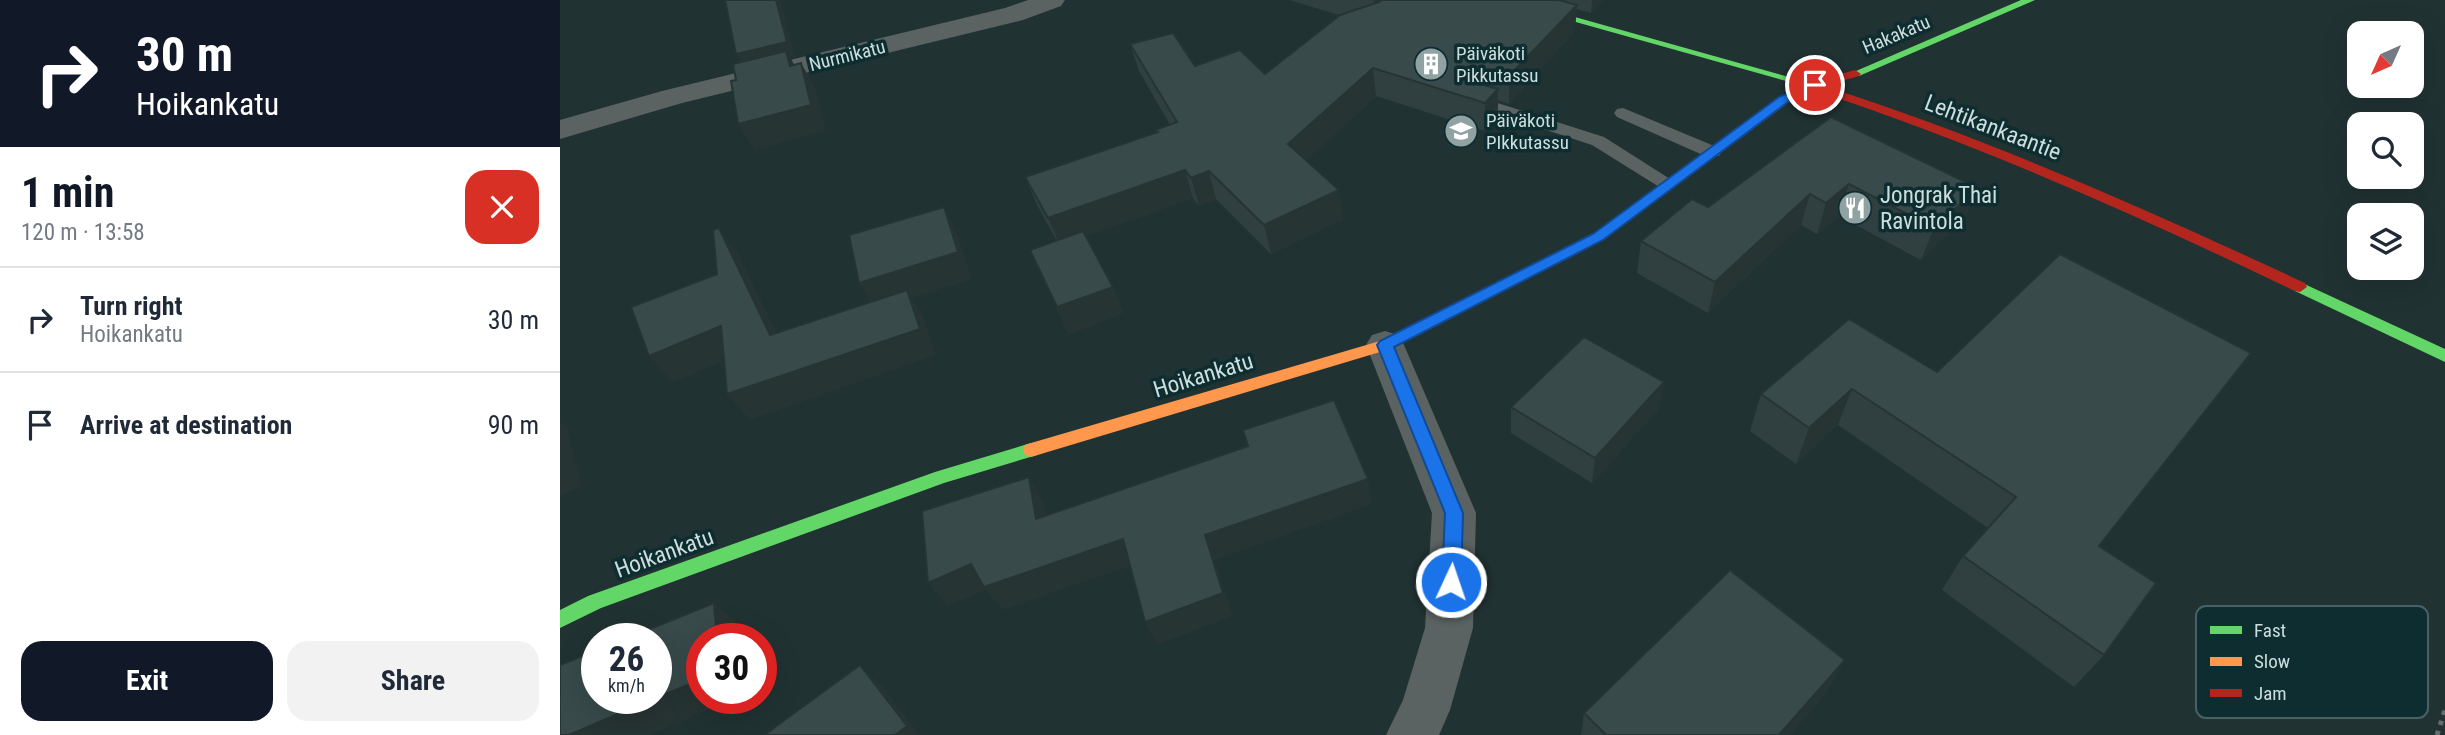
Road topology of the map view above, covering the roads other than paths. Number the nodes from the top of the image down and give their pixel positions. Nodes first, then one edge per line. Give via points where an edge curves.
1 (1052, 0) edge
2 (1502, 0) edge
3 (2031, 0) edge
4 (1815, 85) junction
5 (1488, 105) edge
6 (1623, 113) dead end
7 (560, 130) edge
8 (1712, 152) junction
9 (1668, 184) junction
10 (1385, 345) junction
11 (2445, 356) edge
12 (560, 619) edge
13 (1411, 735) edge

1 - 7 street, Nurmikatu via 1014,14 672,97
2 - 4 street, Lehtikankaantie
3 - 4 street, Hakakatu via 1851,76
4 - 8 street, Hoikankatu via 1784,100
4 - 11 street, Lehtikankaantie via 2084,187
5 - 9 lane via 1598,141
6 - 8 lane
8 - 9 street, Hoikankatu
9 - 10 street, Hoikankatu via 1598,237
10 - 12 street, Hoikankatu via 941,477 595,602
10 - 13 street via 1454,513 1449,628 1425,710

